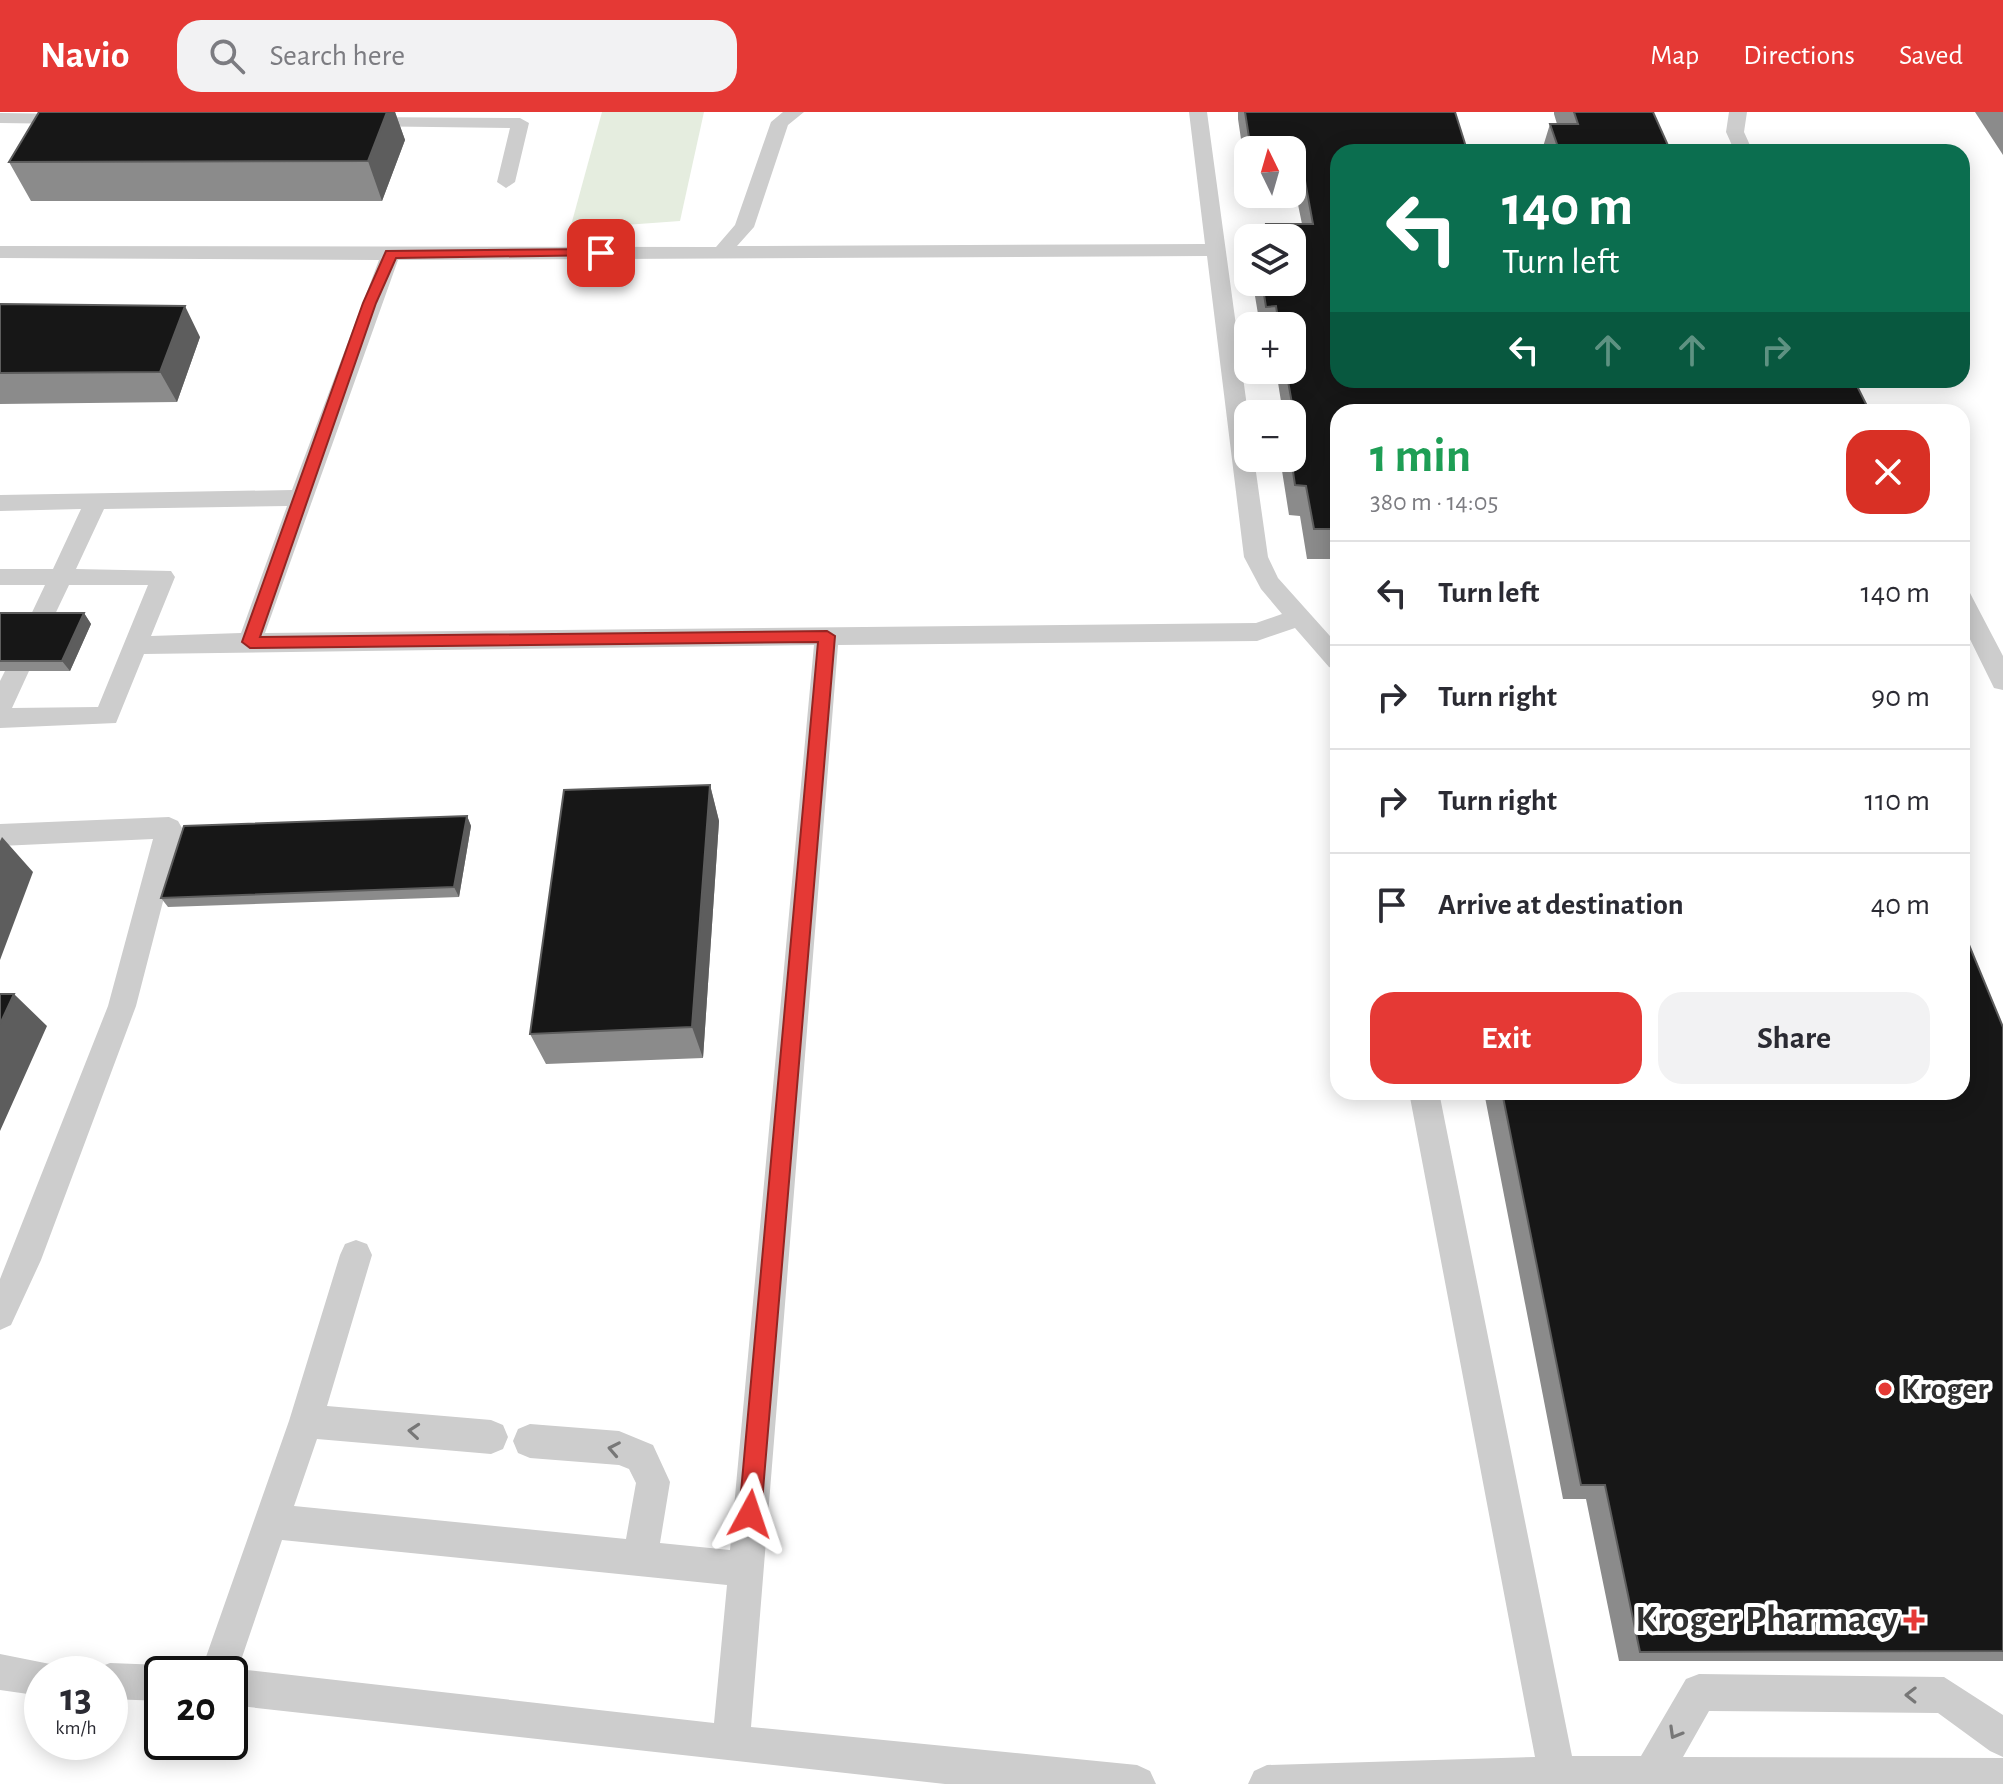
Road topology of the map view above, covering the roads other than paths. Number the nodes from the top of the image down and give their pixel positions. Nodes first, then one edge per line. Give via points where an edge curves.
1 (795, 112) edge
2 (1198, 112) edge
3 (1738, 112) edge
4 (0, 118) edge
5 (95, 119) edge
6 (348, 122) edge
7 (1740, 144) edge
8 (506, 182) dead end
9 (1216, 250) junction
10 (0, 252) edge
11 (722, 252) junction
12 (391, 254) junction
13 (299, 498) junction
14 (96, 502) junction
15 (0, 503) edge
16 (61, 576) junction
17 (0, 577) edge
18 (1970, 615) edge
19 (1301, 616) junction
20 (39, 623) edge
21 (827, 636) junction
22 (250, 642) junction
23 (136, 645) junction
24 (1330, 651) edge
25 (17, 671) edge
26 (2003, 681) edge
27 (0, 708) edge
28 (0, 718) edge
29 (0, 835) edge
30 (1426, 1100) edge
31 (356, 1255) dead end
32 (0, 1314) edge
33 (306, 1421) junction
34 (491, 1437) dead end
35 (530, 1441) dead end
36 (270, 1521) junction
37 (640, 1559) junction
38 (746, 1569) junction
39 (224, 1656) edge
40 (0, 1672) edge
41 (24, 1675) edge
42 (248, 1689) edge
43 (2003, 1738) edge
44 (731, 1744) junction
45 (1557, 1775) junction
46 (1651, 1776) junction
47 (2003, 1777) edge
48 (1137, 1784) edge
49 (1267, 1784) edge

1 - 11 lane via 780,122 744,227
2 - 9 lane
3 - 7 lane via 1735,132
4 - 5 lane
6 - 8 lane via 520,123
9 - 11 lane
9 - 19 lane via 1256,557 1269,583
10 - 12 lane
11 - 12 lane
12 - 13 lane
13 - 14 lane
13 - 22 lane
14 - 15 lane
14 - 16 lane
16 - 17 lane
16 - 20 lane
16 - 23 lane via 163,577
18 - 26 lane
19 - 21 lane via 1257,632
19 - 24 lane
21 - 22 lane
21 - 38 lane
22 - 23 lane
23 - 28 lane via 107,716
25 - 27 lane
29 - 32 lane via 169,828 122,1006
30 - 45 lane
31 - 33 lane
34 -> 33 lane
33 - 36 lane
37 -> 35 lane via 653,1482 641,1457 619,1448
36 - 37 lane
36 - 39 lane
37 - 38 lane
38 - 44 lane
40 - 41 lane
42 - 44 lane
43 -> 46 lane via 1944,1695 1699,1692
44 - 48 lane
45 - 46 lane
45 - 49 lane
46 - 47 lane

